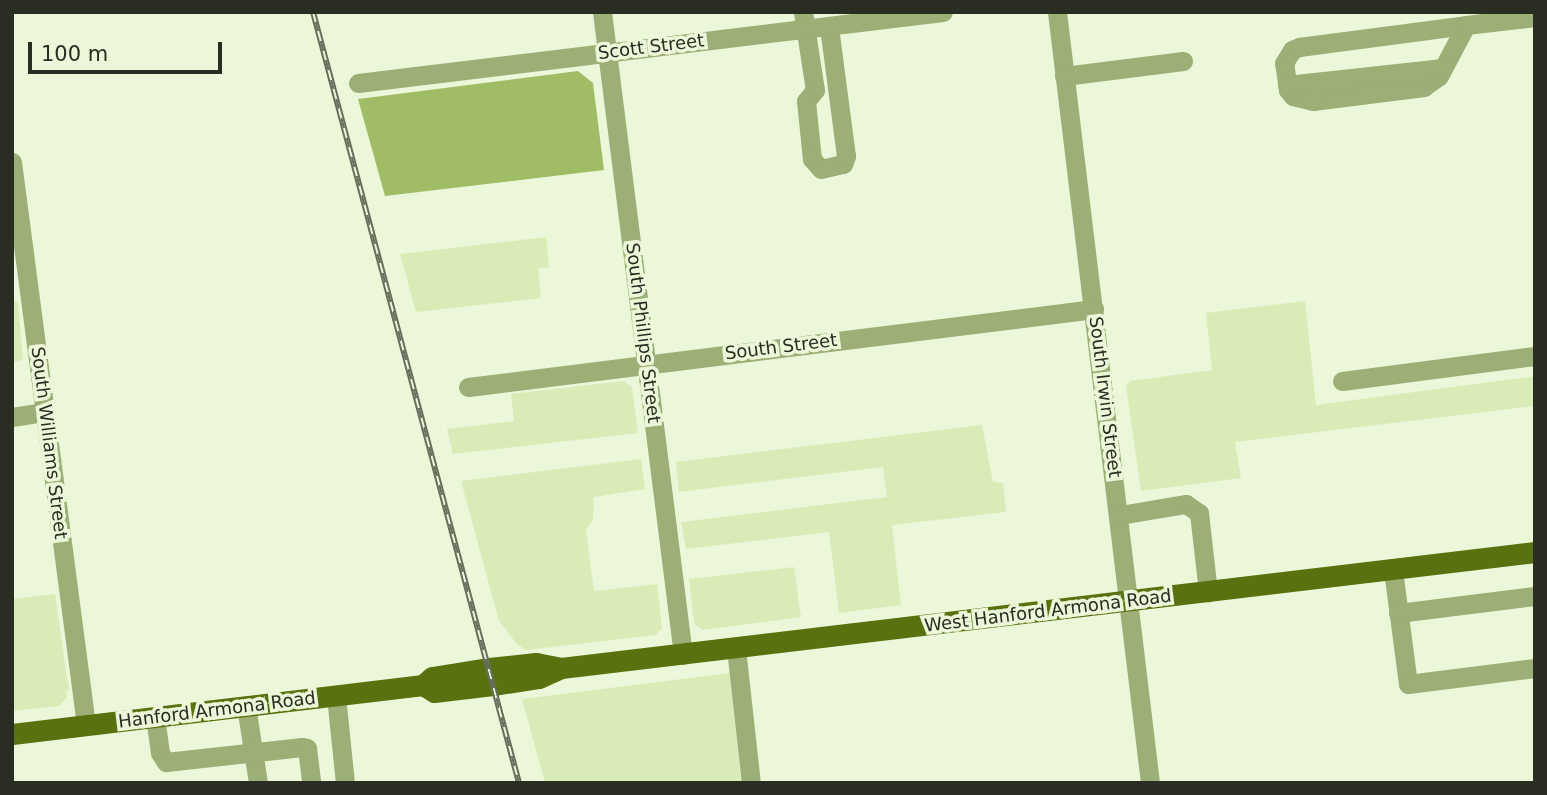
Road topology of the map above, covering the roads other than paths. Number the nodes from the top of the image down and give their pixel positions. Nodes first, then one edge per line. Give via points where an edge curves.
1 (602, 12) edge
2 (943, 12) edge
3 (1057, 12) edge
4 (1535, 17) edge
5 (804, 20) edge
6 (829, 26) junction
7 (1466, 26) junction
8 (606, 52) junction
9 (1183, 61) dead end
10 (1064, 76) junction
11 (358, 83) dead end
12 (12, 162) edge
13 (1094, 309) junction
14 (1535, 356) edge
15 (648, 364) junction
16 (1342, 381) dead end
17 (468, 387) dead end
18 (45, 412) junction
19 (12, 417) edge
20 (1120, 515) junction
21 (1535, 552) edge
22 (1393, 570) junction
23 (1208, 592) junction
24 (1535, 596) edge
25 (1130, 601) junction
26 (1398, 613) junction
27 (736, 648) junction
28 (683, 655) junction
29 (561, 668) joint
30 (1535, 668) edge
31 (336, 696) junction
32 (246, 706) junction
33 (155, 717) junction
34 (86, 725) junction
35 (12, 734) edge
36 (253, 752) junction
37 (258, 783) edge
38 (311, 783) edge
39 (343, 783) edge
40 (751, 783) edge
41 (1150, 783) edge

1 - 8 street, South Phillips Street
2 - 6 street, Scott Street
3 - 10 street, South Irwin Street
4 - 7 street
5 - 6 street, Scott Street
5 - 6 street via 815,90 806,101 812,159 821,169 842,164 846,156
5 - 8 street, Scott Street
7 - 7 street via 1299,47 1284,63 1287,85 1293,96 1313,101 1424,87 1432,84
8 - 11 street, Scott Street
8 - 15 street, South Phillips Street
9 - 10 street
10 - 13 street, South Irwin Street
12 - 18 street, South Williams Street
13 - 15 street, South Street
13 - 20 street, South Irwin Street
14 - 16 street
15 - 17 street, South Street
15 - 28 street, South Phillips Street
18 - 19 street
18 - 34 street, South Williams Street
20 - 23 street via 1186,504 1199,513
20 - 25 street, South Irwin Street
21 - 22 main road, West Hanford Armona Road
22 - 23 main road, West Hanford Armona Road
22 - 26 street
23 - 25 main road, West Hanford Armona Road
24 - 26 street
25 - 27 main road, West Hanford Armona Road
25 - 41 street, South Irwin Street
26 - 30 street via 1408,684
27 - 28 main road, West Hanford Armona Road
27 - 40 street
28 - 29 main road, West Hanford Armona Road
29 - 31 main road, Hanford Armona Road via 536,663
31 - 32 main road, Hanford Armona Road
31 - 39 street
32 - 33 main road, Hanford Armona Road
32 - 36 street
33 - 34 main road, Hanford Armona Road
33 - 36 street via 160,753 166,762
34 - 35 main road, Hanford Armona Road
36 - 37 street
36 - 38 street via 307,748

